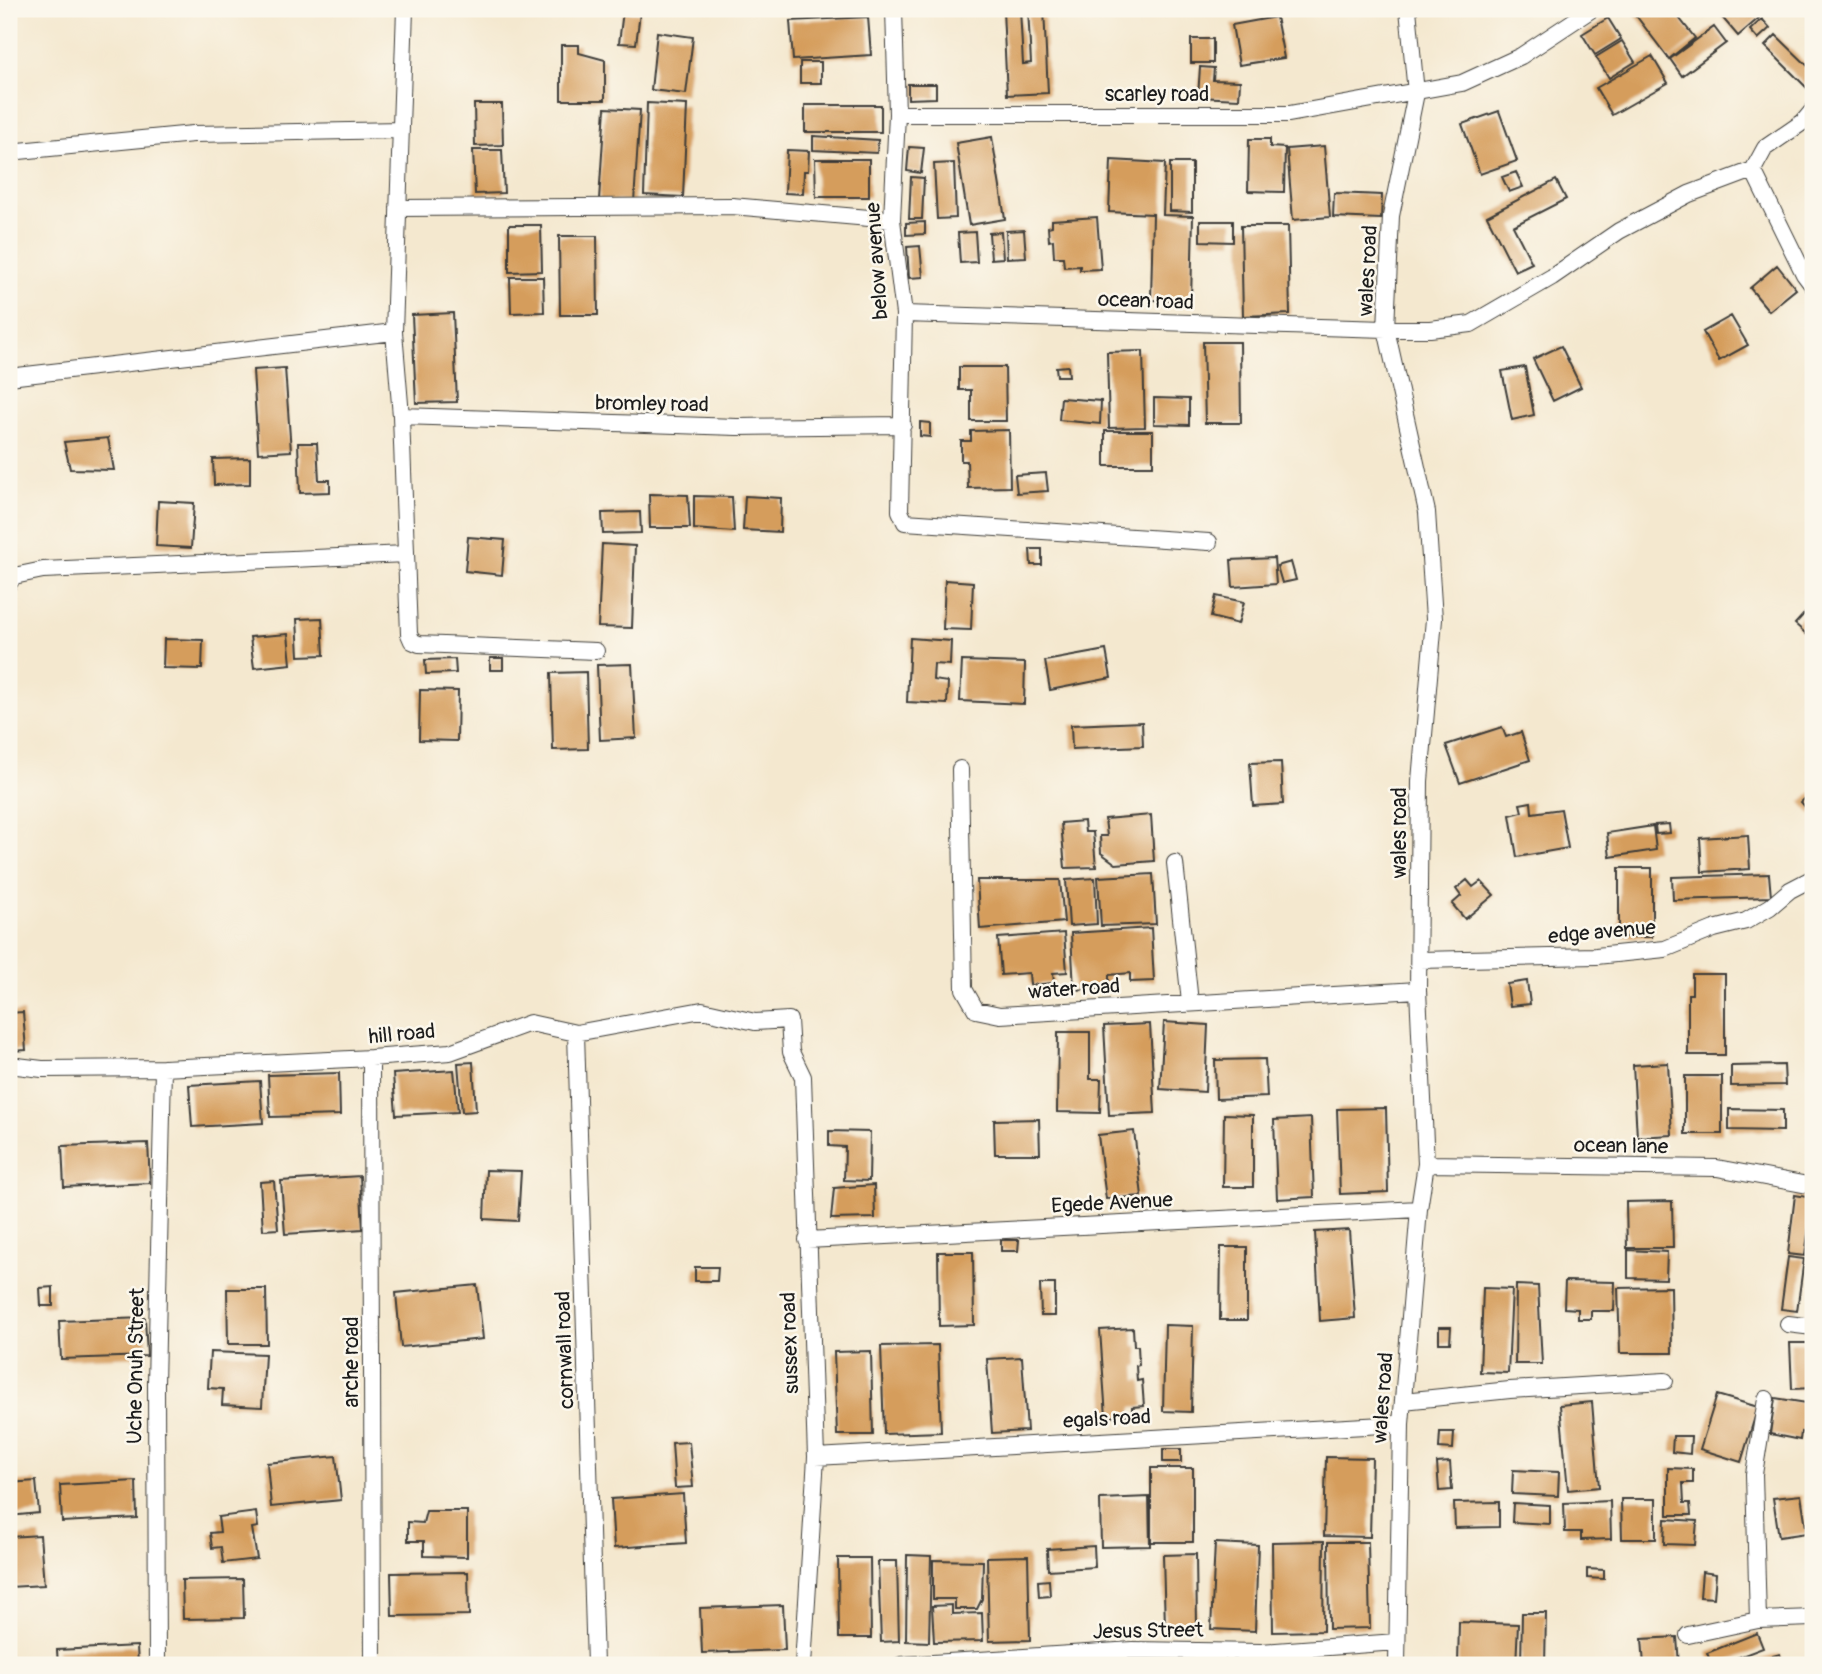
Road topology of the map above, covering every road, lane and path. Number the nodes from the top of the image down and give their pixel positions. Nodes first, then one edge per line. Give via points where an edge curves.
1 (405, 9) edge
2 (894, 9) edge
3 (1408, 9) edge
4 (1592, 9) edge
5 (1416, 93) junction
6 (1813, 110) edge
7 (897, 114) junction
8 (401, 130) junction
9 (9, 152) edge
10 (1753, 170) junction
11 (398, 208) junction
12 (892, 220) junction
13 (1813, 286) edge
14 (904, 314) junction
15 (1386, 329) junction
16 (394, 332) junction
17 (9, 377) edge
18 (401, 416) junction
19 (903, 425) junction
20 (1209, 542) dead end
21 (406, 554) junction
22 (9, 583) edge
23 (596, 650) dead end
24 (960, 769) dead end
25 (1175, 863) dead end
26 (1813, 878) edge
27 (1419, 960) junction
28 (1419, 990) junction
29 (1190, 1002) junction
30 (789, 1020) joint
31 (576, 1033) junction
32 (371, 1058) junction
33 (9, 1065) edge
34 (163, 1068) junction
35 (1426, 1164) junction
36 (1813, 1186) edge
37 (1419, 1209) junction
38 (807, 1240) junction
39 (1788, 1324) dead end
40 (1813, 1327) edge
41 (1665, 1381) dead end
42 (1766, 1399) dead end
43 (1403, 1401) junction
44 (1401, 1424) junction
45 (816, 1457) junction
46 (1813, 1618) edge
47 (1758, 1620) junction
48 (1688, 1635) dead end
49 (1396, 1642) junction
50 (158, 1665) edge
51 (373, 1665) edge
52 (596, 1665) edge
53 (803, 1665) edge
54 (901, 1665) edge
55 (1397, 1665) edge

1 - 8 street
2 - 7 street, below avenue
3 - 5 street, wales road
4 - 5 street, scarley road via 1521,56 1462,83
5 - 7 street, scarley road via 1289,114
5 - 15 street, wales road via 1391,216
6 - 10 street via 1765,148
7 - 12 street, below avenue
8 - 9 street via 193,134
8 - 11 street
10 - 13 street
10 - 15 street, ocean road via 1689,194 1619,231 1471,324
11 - 12 street via 732,206
11 - 16 street
12 - 14 street, below avenue
14 - 15 street, ocean road
14 - 19 street, below avenue
15 - 27 street, wales road via 1427,512 1434,619 1420,780
16 - 17 street
16 - 18 street
18 - 19 street, bromley road via 724,426
18 - 21 street
19 - 20 street, below avenue via 900,512 905,522
21 - 22 street via 43,570 14,576
21 - 23 street via 411,641
24 - 29 street, water road via 964,989 976,1010 1000,1015
25 - 29 street
26 - 27 street, edge avenue via 1746,921 1665,948 1596,956
27 - 28 street, wales road
28 - 29 street, water road
28 - 35 street, wales road
30 - 31 street, hill road via 755,1022 702,1010
30 - 38 street, sussex road via 792,1052 803,1077
31 - 32 street, hill road via 530,1023 450,1052
31 - 52 street, cornwall road
32 - 34 street, hill road
32 - 51 street, arche road
33 - 34 street, hill road
34 - 50 street, Uche Onuh Street via 156,1384
35 - 36 street, ocean lane via 1717,1168
35 - 37 street, wales road
37 - 38 street, Egede Avenue
37 - 43 street, wales road
38 - 45 street, sussex road
39 - 40 street
41 - 43 street
42 - 47 street via 1754,1474
43 - 44 street, wales road
44 - 45 street, egals road
44 - 49 street, wales road
45 - 53 street, sussex road
46 - 47 street
47 - 48 street
49 - 54 street, Jesus Street via 1261,1652 1133,1650
49 - 55 street, wales road

